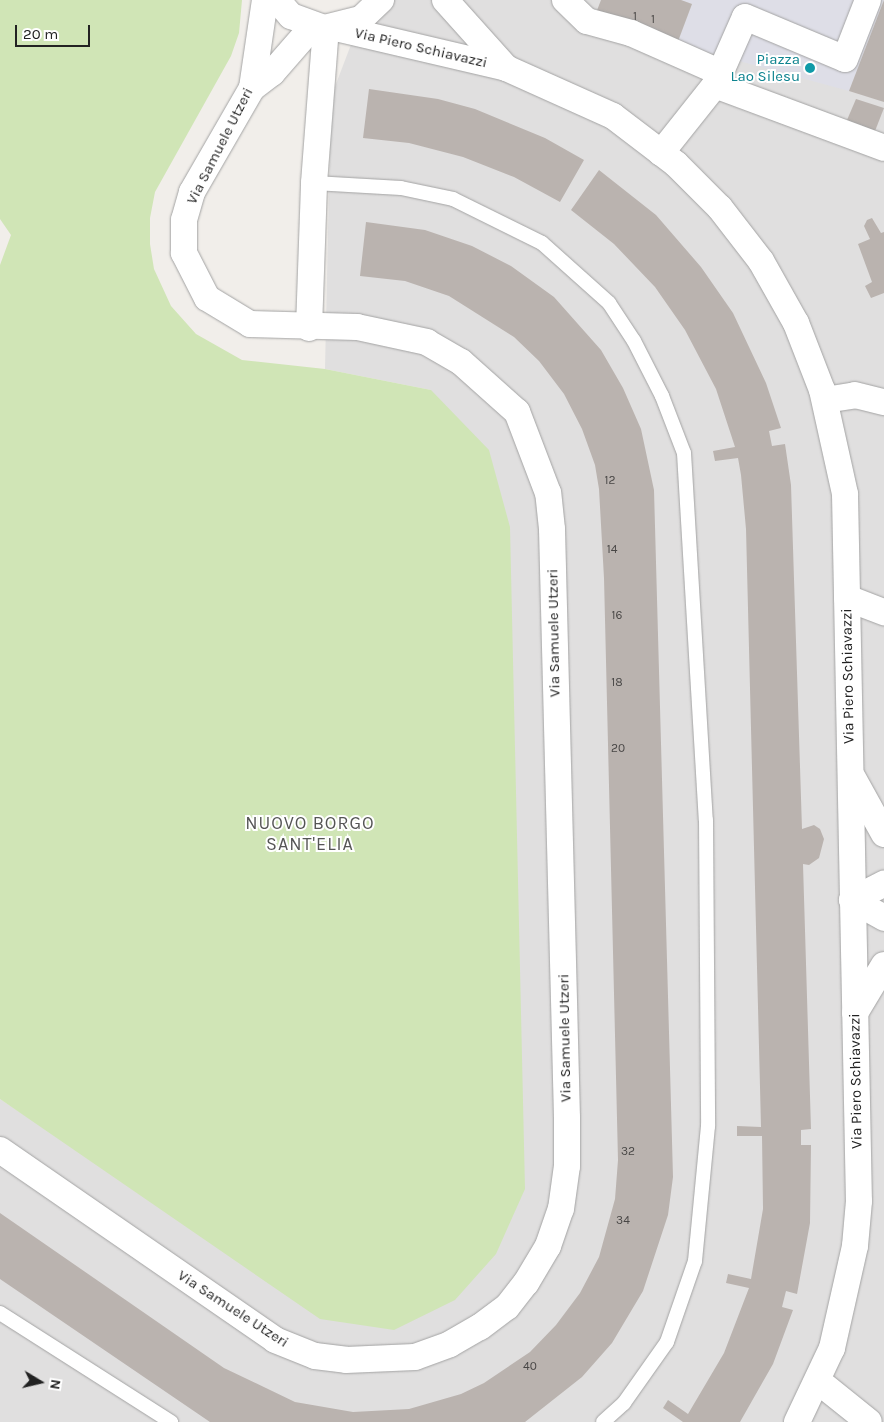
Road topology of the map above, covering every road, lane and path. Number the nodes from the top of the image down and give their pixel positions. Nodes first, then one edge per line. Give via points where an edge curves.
1 (265, 0) edge
2 (277, 0) edge
3 (381, 0) edge
4 (445, 0) edge
5 (565, 0) edge
6 (868, 0) edge
7 (325, 27) junction
8 (506, 68) junction
9 (717, 78) junction
10 (252, 88) junction
11 (884, 148) edge
12 (661, 153) junction
13 (314, 183) junction
14 (308, 328) junction
15 (825, 400) junction
16 (884, 402) edge
17 (847, 598) junction
18 (884, 612) edge
19 (850, 770) junction
20 (884, 834) edge
21 (884, 884) edge
22 (852, 900) junction
23 (884, 918) edge
24 (884, 965) edge
25 (855, 1014) junction
26 (0, 1150) edge
27 (0, 1313) edge
28 (818, 1381) junction
29 (171, 1422) edge
30 (603, 1422) edge
31 (797, 1422) edge
32 (869, 1422) edge

1 - 10 street, Via Samuele Utzeri
2 - 7 street, Via Piero Schiavazzi via 291,16
3 - 7 street via 361,20
4 - 8 street, Via Piero Schiavazzi
5 - 9 street via 587,21 631,33
6 - 9 street via 845,59 745,17
7 - 8 street, Via Piero Schiavazzi
7 - 10 street
7 - 13 street
8 - 12 street, Via Piero Schiavazzi via 612,116
9 - 11 street
9 - 12 street
10 - 14 street, Via Samuele Utzeri via 192,192 184,220 184,253 207,298 227,312 250,324
12 - 15 street, Via Piero Schiavazzi via 720,208 761,261 796,323
13 - 14 street
13 - 30 lane via 401,188 453,199 542,243 609,303 634,341 662,396 684,453 706,820 708,1126 695,1261 670,1332 624,1403
14 - 26 street, Via Samuele Utzeri via 357,327 391,334 426,342 460,362 517,412 548,493 552,529 567,1166 560,1209 548,1246 526,1284 507,1307 450,1344 415,1357 386,1360 315,1356 275,1340
15 - 16 street via 855,395
15 - 17 street, Via Piero Schiavazzi via 845,494
17 - 18 street
17 - 19 street, Via Piero Schiavazzi
19 - 20 street
19 - 22 street, Via Piero Schiavazzi
21 - 22 street
22 - 23 street
22 - 25 street, Via Piero Schiavazzi
24 - 25 street
25 - 28 street, Via Piero Schiavazzi via 859,1201 855,1246 832,1348
27 - 29 lane
28 - 31 street, Via Piero Schiavazzi
28 - 32 street

